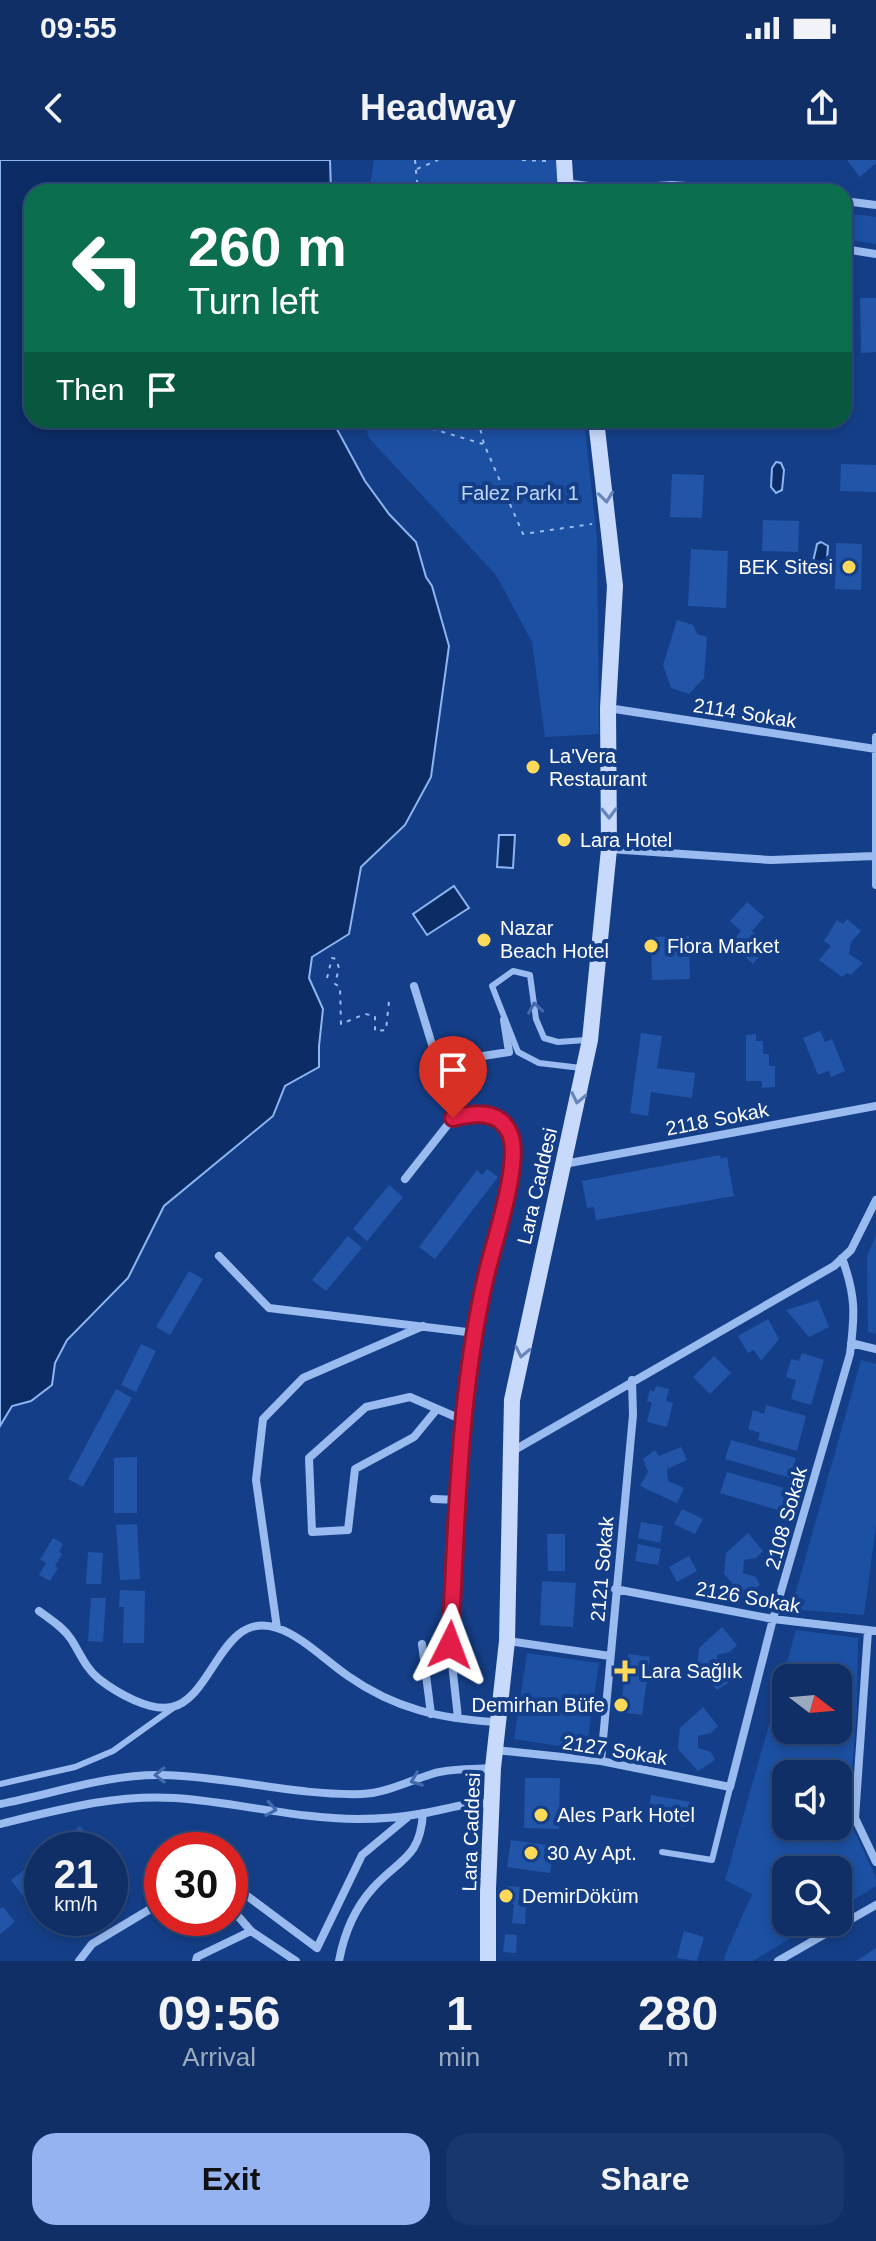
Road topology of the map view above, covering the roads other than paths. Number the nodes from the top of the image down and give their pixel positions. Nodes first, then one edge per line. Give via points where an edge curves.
1 (564, 161) edge
2 (565, 184) edge
3 (852, 202) edge
4 (876, 205) edge
5 (852, 250) edge
6 (876, 254) edge
7 (597, 428) edge
8 (608, 708) junction
9 (876, 737) edge
10 (876, 749) edge
11 (876, 793) edge
12 (609, 849) junction
13 (875, 856) edge
14 (876, 885) edge
15 (414, 986) dead end
16 (504, 1020) junction
17 (590, 1040) junction
18 (584, 1068) junction
19 (876, 1106) edge
20 (564, 1164) junction
21 (405, 1179) dead end
22 (876, 1200) edge
23 (219, 1256) dead end
24 (842, 1258) junction
25 (423, 1326) junction
26 (475, 1333) junction
27 (851, 1343) junction
28 (876, 1349) edge
29 (632, 1380) junction
30 (437, 1409) junction
31 (465, 1421) junction
32 (511, 1452) junction
33 (434, 1499) dead end
34 (458, 1500) junction
35 (615, 1589) junction
36 (39, 1611) dead end
37 (773, 1619) junction
38 (277, 1628) junction
39 (872, 1631) edge
40 (507, 1641) junction
41 (422, 1644) dead end
42 (610, 1656) junction
43 (176, 1706) junction
44 (431, 1714) junction
45 (458, 1718) junction
46 (497, 1722) junction
47 (494, 1750) junction
48 (601, 1761) junction
49 (493, 1768) junction
50 (0, 1784) edge
51 (731, 1786) junction
52 (491, 1803) junction
53 (0, 1804) edge
54 (423, 1813) junction
55 (410, 1815) junction
56 (0, 1824) edge
57 (662, 1852) dead end
58 (876, 1862) edge
59 (248, 1896) edge
60 (876, 1905) edge
61 (144, 1913) edge
62 (248, 1928) edge
63 (251, 1931) junction
64 (79, 1961) edge
65 (196, 1961) edge
66 (296, 1961) edge
67 (339, 1961) edge
68 (488, 1961) edge
69 (778, 1961) edge

1 - 2 street
3 - 4 street
5 - 6 street
7 -> 8 street, Lara Caddesi via 615,586
8 - 10 street, 2114 Sokak
8 -> 12 street, Lara Caddesi
9 - 10 street
10 - 11 street
11 - 13 street
12 - 13 street via 771,860
12 - 17 street, Lara Caddesi
13 - 14 street
15 - 16 street via 434,1051 457,1060 509,1052
17 -> 16 lane via 544,1038 530,975 513,971 492,986
16 - 18 lane via 518,1052 539,1063
17 - 18 street, Lara Caddesi
18 -> 20 street, Lara Caddesi
19 - 20 street, 2118 Sokak
20 -> 32 street, Lara Caddesi via 512,1400
21 - 26 street via 453,1118 476,1112 497,1117 510,1133 514,1158
22 - 24 street
23 - 25 street via 269,1308
24 - 27 street, 2108 Sokak via 853,1287
24 - 29 street
25 - 26 street
25 - 38 street via 303,1378 263,1419 256,1480
26 - 31 street
27 - 28 street
27 - 37 street, 2108 Sokak
29 - 32 street
29 - 35 street, 2121 Sokak
30 - 30 street via 410,1397 366,1407 309,1458 312,1532 348,1530 355,1469 414,1437
30 - 31 street
31 - 34 street
32 - 40 street, Lara Caddesi
33 - 34 street
34 - 45 street via 450,1645
35 - 37 street, 2126 Sokak
35 - 42 street, 2121 Sokak
36 - 43 street via 61,1627 98,1679 159,1709
37 - 39 street, 2126 Sokak
37 - 51 street, 2108 Sokak
38 - 43 street via 245,1629
38 - 44 street via 390,1702
39 - 58 street via 855,1818
40 - 42 street
40 - 46 street, Lara Caddesi
41 - 44 street
42 - 48 street, 2121 Sokak
43 - 50 lane via 113,1751 75,1767
44 - 45 street
45 - 46 street
46 - 47 street, Lara Caddesi
47 - 48 street, 2127 Sokak
47 - 49 street, Lara Caddesi
48 - 51 street, 2127 Sokak
49 - 52 street, Lara Caddesi
49 -> 53 street via 435,1773 366,1794 159,1775 120,1778
51 - 57 lane via 712,1860
52 - 54 street
52 - 68 street, Lara Caddesi
54 - 55 street
54 - 67 street via 417,1845 362,1903 350,1922
56 -> 55 street via 137,1797 354,1819
55 - 59 street via 362,1855 317,1948
60 - 69 street
61 - 64 street via 92,1944
62 - 63 street
63 - 65 street
63 - 66 street

